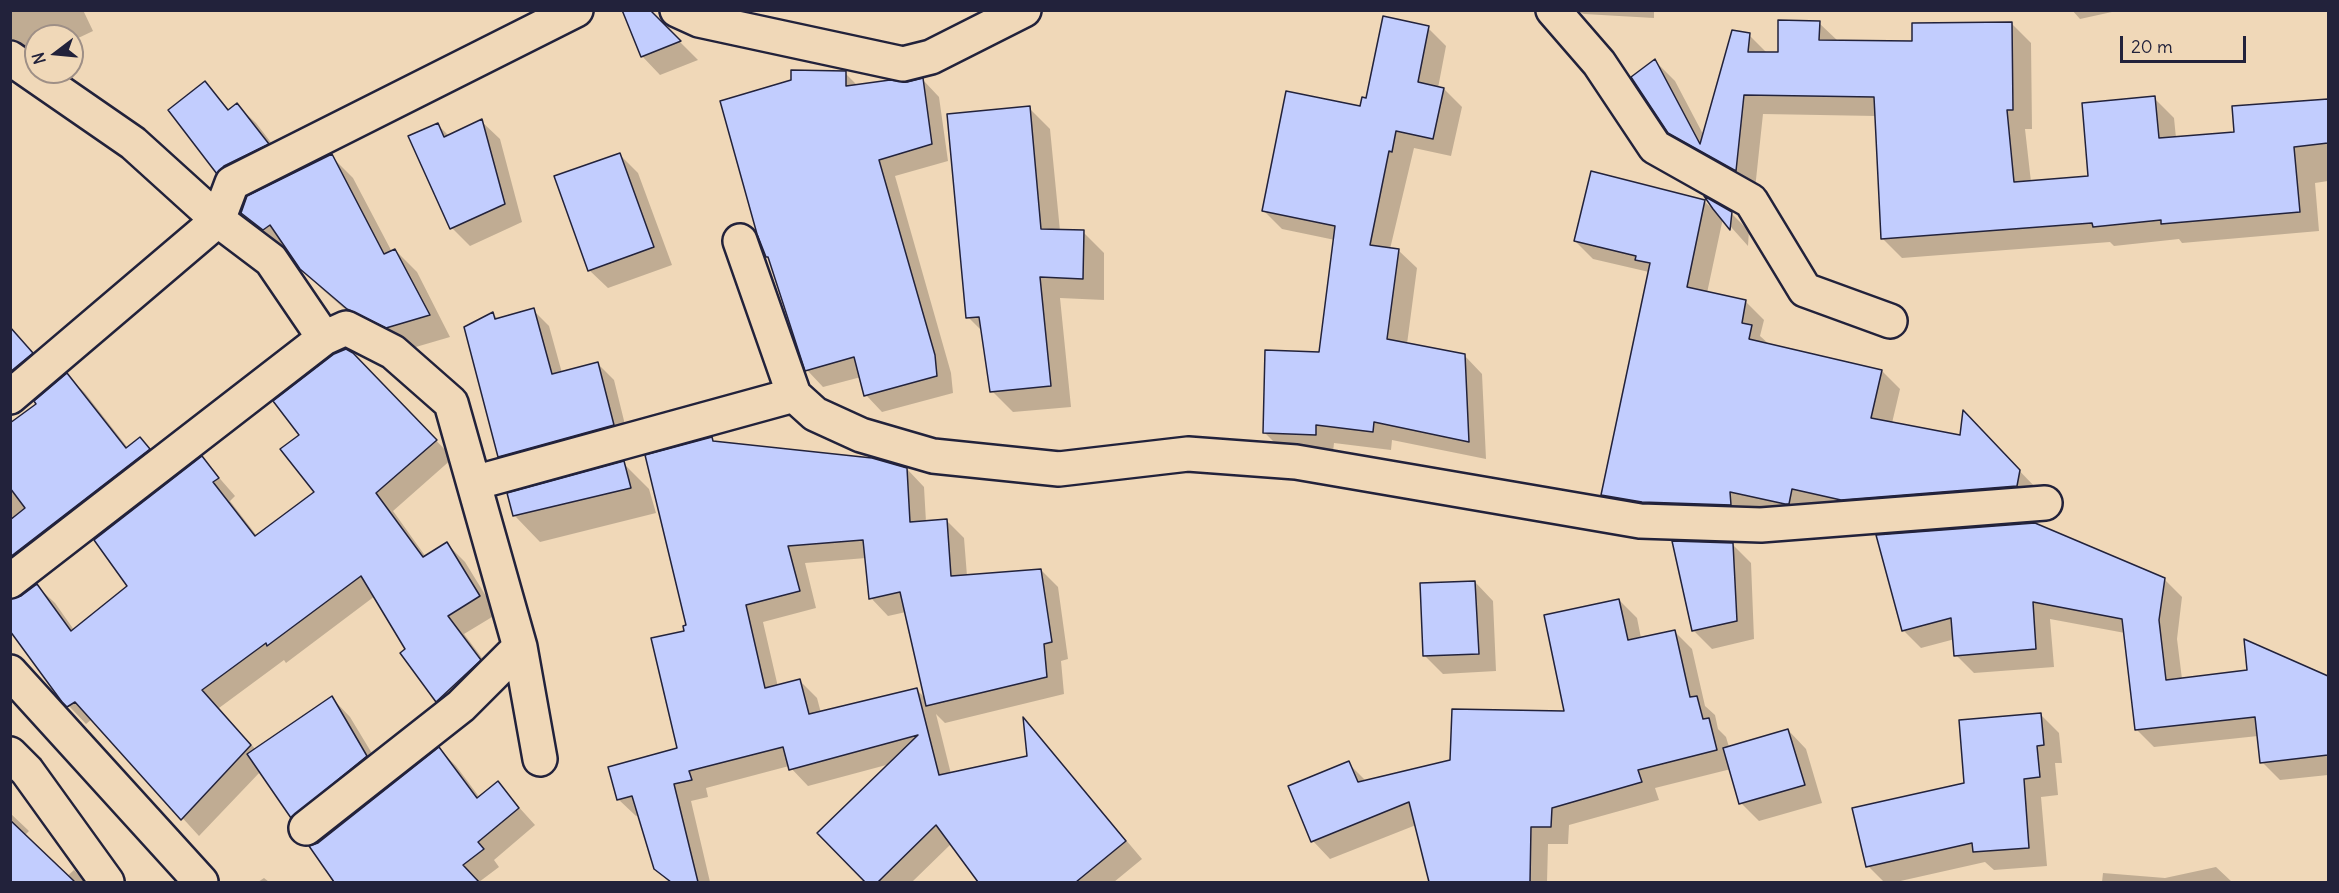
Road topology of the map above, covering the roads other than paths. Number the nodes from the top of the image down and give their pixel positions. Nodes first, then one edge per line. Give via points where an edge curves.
1 (576, 10) edge
2 (677, 10) edge
3 (1024, 10) edge
4 (1552, 10) edge
5 (10, 58) edge
6 (218, 220) junction
7 (740, 241) dead end
8 (1890, 321) dead end
9 (324, 338) junction
10 (794, 395) junction
11 (10, 397) edge
12 (474, 483) junction
13 (2045, 503) dead end
14 (10, 581) edge
15 (520, 647) junction
16 (10, 672) edge
17 (10, 754) edge
18 (540, 759) dead end
19 (306, 828) dead end
20 (107, 882) edge
21 (201, 882) edge

1 - 6 street via 232,183
2 - 3 street via 699,20 903,64 931,57
4 - 8 street via 1599,63 1655,147 1751,201 1805,290
5 - 6 street via 133,143
6 - 9 street via 271,260
6 - 11 street
7 - 10 street
9 - 12 street via 346,327 393,352 451,403
9 - 14 street
10 - 12 street
10 - 13 street via 815,414 861,435 933,456 1059,469 1188,454 1296,462 1640,521 1761,525
12 - 15 street
15 - 18 street
15 - 19 street via 461,706
16 - 21 street
17 - 20 street via 27,771

